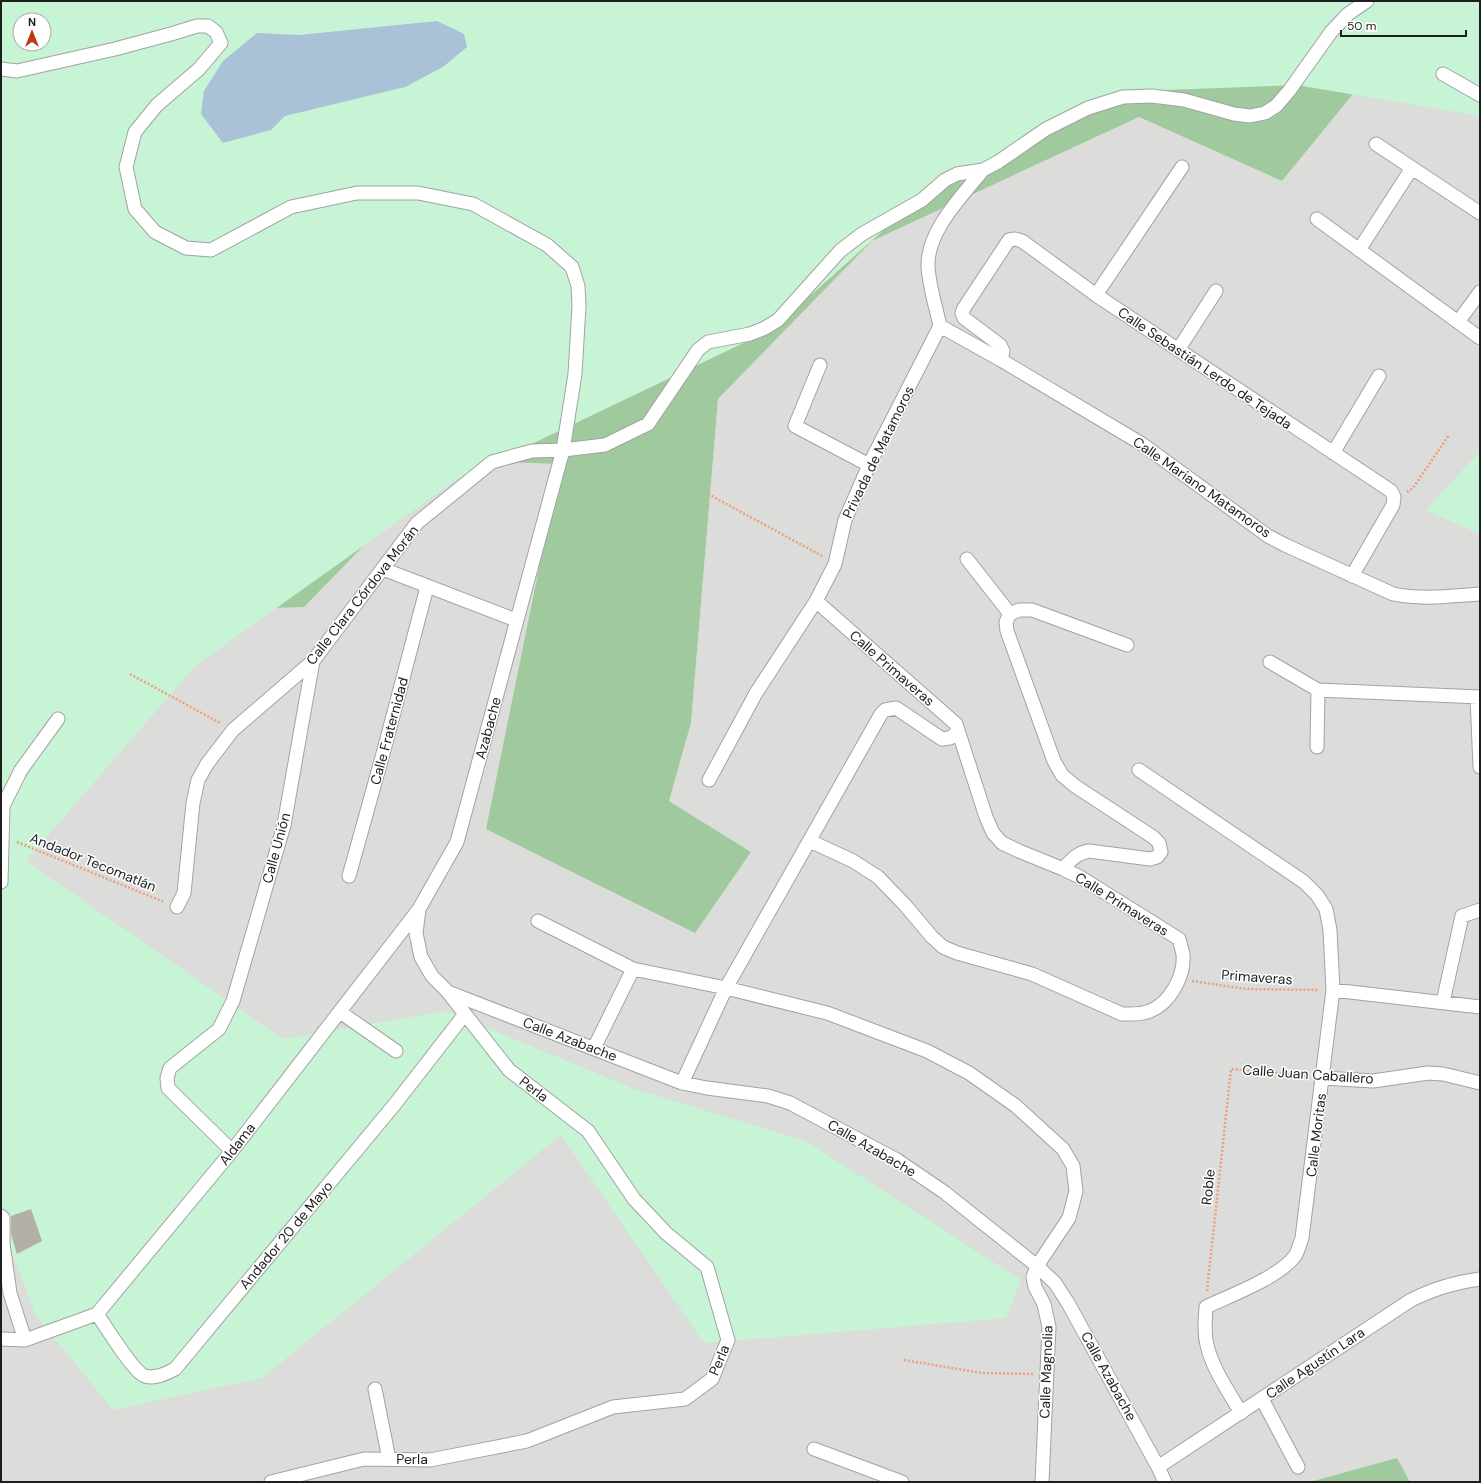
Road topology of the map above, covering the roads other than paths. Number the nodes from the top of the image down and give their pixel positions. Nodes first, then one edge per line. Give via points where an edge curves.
1 (1367, 1) edge
2 (1, 69) edge
3 (1443, 74) dead end
4 (1480, 95) edge
5 (1376, 144) dead end
6 (1182, 167) dead end
7 (1412, 168) junction
8 (983, 170) junction
9 (1480, 213) edge
10 (1317, 220) dead end
11 (1359, 250) junction
12 (1216, 291) dead end
13 (1480, 292) edge
14 (1096, 296) junction
15 (1458, 322) junction
16 (940, 326) junction
17 (1480, 338) edge
18 (1178, 350) junction
19 (1001, 360) junction
20 (820, 365) dead end
21 (1379, 376) dead end
22 (563, 450) junction
23 (1333, 453) junction
24 (869, 465) junction
25 (967, 559) dead end
26 (383, 569) junction
27 (1352, 576) junction
28 (427, 587) junction
29 (1480, 594) edge
30 (816, 601) junction
31 (1010, 614) junction
32 (516, 620) junction
33 (1127, 645) dead end
34 (313, 661) junction
35 (1270, 662) dead end
36 (1318, 690) junction
37 (1478, 697) edge
38 (58, 718) dead end
39 (958, 732) junction
40 (1317, 747) dead end
41 (1480, 767) edge
42 (1139, 770) dead end
43 (709, 780) dead end
44 (1, 836) edge
45 (810, 841) junction
46 (1063, 869) junction
47 (349, 876) dead end
48 (1, 882) edge
49 (177, 907) road end
50 (419, 909) junction
51 (1480, 910) edge
52 (538, 921) dead end
53 (633, 969) junction
54 (726, 988) junction
55 (1333, 990) junction
56 (447, 991) junction
57 (1443, 1002) junction
58 (1480, 1007) edge
59 (340, 1012) junction
60 (465, 1014) junction
61 (594, 1048) junction
62 (396, 1051) dead end
63 (1323, 1078) junction
64 (682, 1083) junction
65 (1480, 1084) edge
66 (232, 1151) junction
67 (1, 1216) edge
68 (1037, 1266) junction
69 (1480, 1279) edge
70 (97, 1314) junction
71 (1, 1339) edge
72 (25, 1340) junction
73 (375, 1390) dead end
74 (1262, 1399) junction
75 (1241, 1413) junction
76 (814, 1449) dead end
77 (389, 1459) junction
78 (1158, 1467) junction
79 (1298, 1467) dead end
80 (271, 1482) edge
81 (902, 1482) edge
82 (1042, 1482) edge
83 (1165, 1482) edge

1 - 8 street via 1348,14 1331,32 1289,91 1276,106 1265,113 1250,116 1184,100 1152,96 1123,97 1088,108 1046,129
2 - 22 street, Azabache via 17,71 115,49 197,26 208,26 216,32 222,43 200,69 157,105 135,132 126,167 134,209 155,232 186,248 211,250 291,207 357,193 418,193 473,204 547,245 572,267 578,286 575,374
3 - 4 street
5 - 7 street
6 - 14 street
7 - 9 street
7 - 11 street
8 - 16 street via 954,206 938,230 931,247 928,266 930,284
8 - 22 street via 957,174 945,180 922,200 862,234 840,251 778,320 750,334 708,342 698,350 648,424 605,445
10 - 11 street
11 - 15 street
12 - 18 street
13 - 15 street
14 - 18 street, Calle Sebastián Lerdo de Tejada
14 - 19 street, Calle Sebastián Lerdo de Tejada via 1022,241 1009,240 962,313 964,318 1000,345 1003,351
15 - 17 street
16 - 19 street, Calle Mariano Matamoros
16 - 24 street, Privada de Matamoros
18 - 23 street, Calle Sebastián Lerdo de Tejada
19 - 27 street, Calle Mariano Matamoros via 1142,444 1268,536
20 - 24 street via 795,426
21 - 23 street
22 - 26 street, Calle Clara Córdova Morán via 532,451 492,462 417,523
22 - 32 street, Azabache
23 - 27 street, Calle Sebastián Lerdo de Tejada via 1391,491 1394,498 1393,506
24 - 30 street, Privada de Matamoros via 845,520 836,564
25 - 31 street
26 - 28 street
26 - 34 street, Calle Clara Córdova Morán
27 - 29 street, Calle Mariano Matamoros via 1393,594 1408,597
28 - 32 street
28 - 47 street, Calle Fraternidad
30 - 39 street, Calle Primaveras via 956,724
30 - 43 street, Privada de Matamoros via 756,693
31 - 33 street via 1019,610 1032,610
31 - 46 street via 1006,622 1006,632 1054,761 1062,775 1153,836 1159,843 1161,852 1157,857 1150,859 1089,851 1074,856
32 - 50 street, Azabache via 457,842
34 - 49 street, Calle Clara Córdova Morán via 233,730 198,780 184,893
34 - 66 street, Calle Unión via 284,825 233,1002 219,1029 170,1068 167,1078 168,1088
35 - 36 street
36 - 37 street
36 - 40 street
37 - 41 street
38 - 44 street via 21,770 3,806
39 - 45 street via 950,738 942,739 896,708 885,710
39 - 46 street, Calle Primaveras via 993,833 1002,843
42 - 55 street, Calle Moritas via 1304,882 1317,895 1326,909 1330,930
44 - 48 street
45 - 46 street, Calle Primaveras via 853,861 878,877 932,937 957,953 1032,974 1122,1014 1136,1015 1151,1011 1169,998 1180,979 1183,956 1179,939
45 - 54 street
50 - 56 street, Azabache via 416,933 421,957 432,976
50 - 59 street, Aldama
51 - 57 street via 1462,916
52 - 53 street
53 - 54 street
53 - 61 street
54 - 64 street
54 - 68 street via 827,1013 927,1051 969,1073 1016,1106 1063,1148 1073,1166 1076,1191 1069,1218
55 - 57 street
55 - 63 street, Calle Moritas
56 - 60 street, Perla
56 - 61 street, Calle Azabache
57 - 58 street
59 - 62 street
59 - 66 street, Aldama
60 - 70 street, Andador 20 de Mayo via 395,1104 175,1369 162,1375 143,1376 134,1368
60 - 77 street, Perla via 509,1070 588,1130 634,1199 666,1232 707,1267 728,1340 712,1379 685,1399 613,1407 527,1441 430,1460
61 - 64 street, Calle Azabache
63 - 65 street, Calle Juan Caballero via 1374,1080 1428,1073 1443,1074
63 - 75 street, Calle Moritas via 1302,1238 1295,1255 1269,1277 1206,1307 1207,1345 1213,1363
64 - 68 street, Calle Azabache via 768,1096 790,1103 897,1160 944,1192
66 - 70 street, Aldama
67 - 72 street via 10,1293
68 - 78 street, Calle Azabache via 1055,1283 1068,1303
68 - 82 street, Calle Magnolia via 1035,1287 1044,1304 1049,1327
69 - 74 street, Calle Agustín Lara via 1433,1289 1411,1300
70 - 72 street
71 - 72 street
73 - 77 street
74 - 75 street, Calle Agustín Lara
74 - 79 street
75 - 78 street, Calle Agustín Lara
76 - 81 street
77 - 80 street, Perla via 364,1459
78 - 83 street, Calle Azabache

